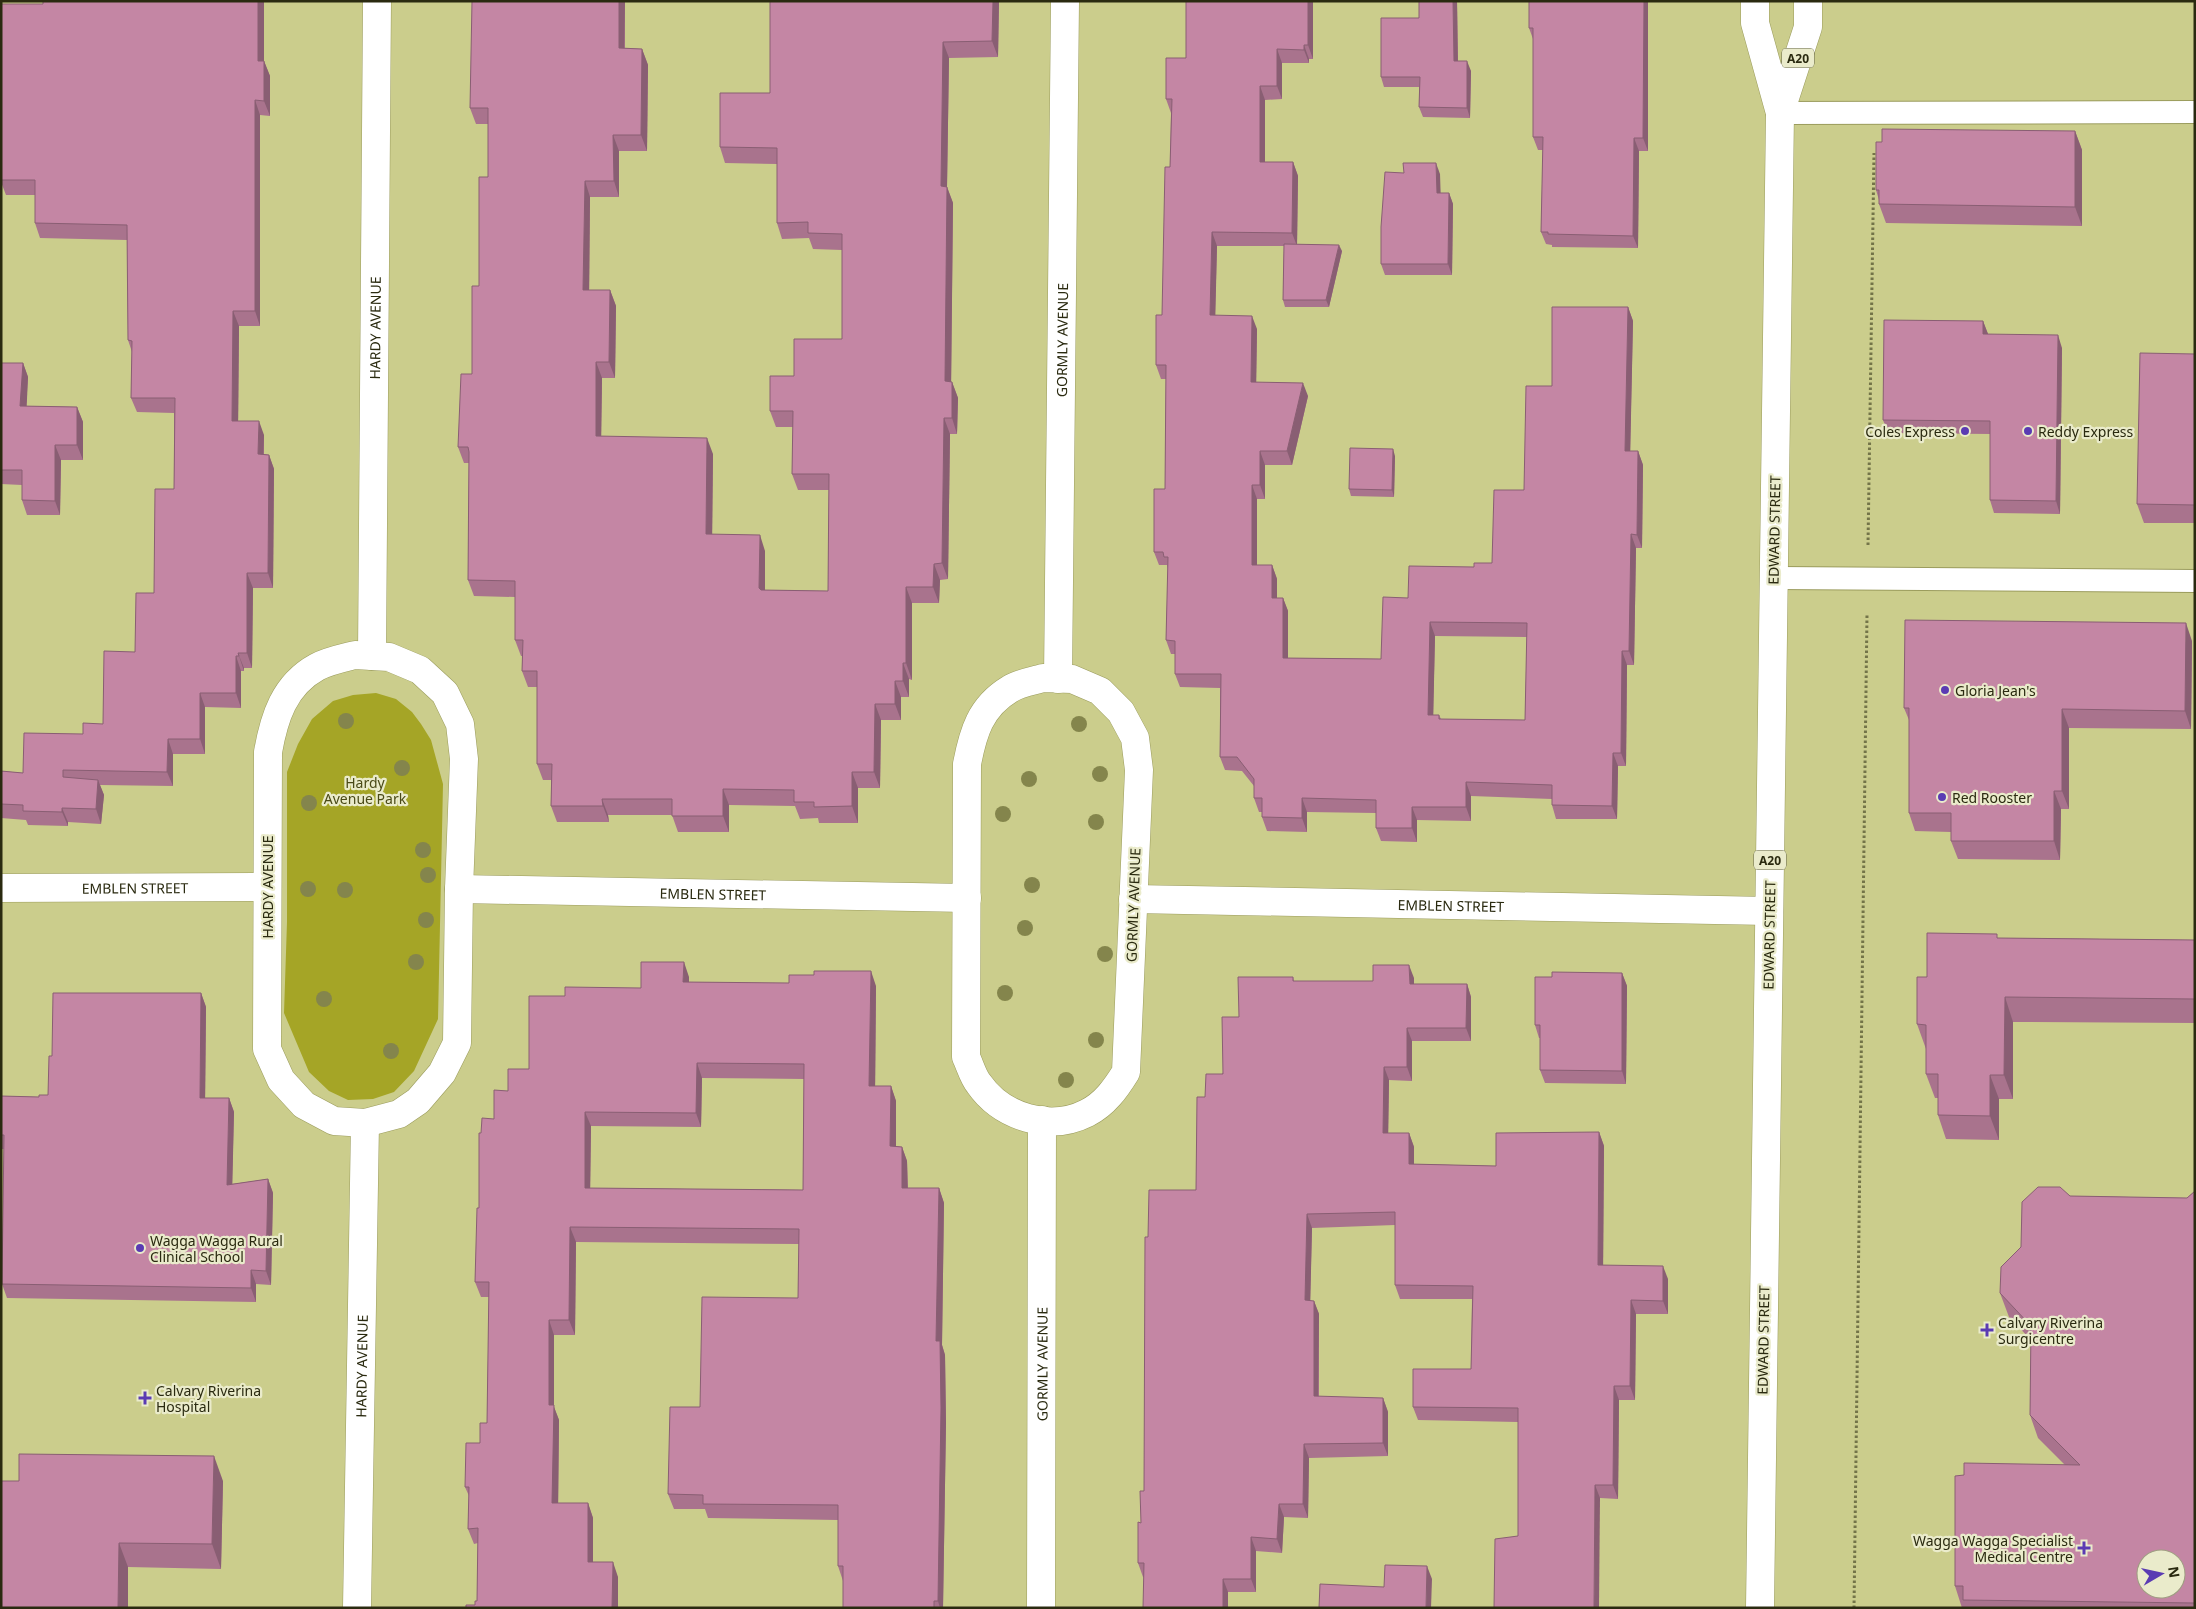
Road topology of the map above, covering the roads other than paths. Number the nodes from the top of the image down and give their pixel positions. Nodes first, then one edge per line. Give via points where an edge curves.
1 (377, 1) edge
2 (1065, 1) edge
3 (1755, 1) edge
4 (1808, 1) edge
5 (2195, 112) edge
6 (1780, 113) junction
7 (1774, 578) junction
8 (2193, 582) edge
9 (372, 656) junction
10 (1058, 679) junction
11 (268, 887) junction
12 (1, 888) edge
13 (458, 889) junction
14 (967, 898) junction
15 (1133, 899) junction
16 (1768, 911) junction
17 (1042, 1120) junction
18 (365, 1123) junction
19 (357, 1608) edge
20 (1041, 1608) edge
21 (1760, 1608) edge

1 - 9 main road, HARDY AVENUE
2 - 10 main road, GORMLY AVENUE
3 - 6 main road, EDWARD STREET / A20 via 1755,23
4 - 6 main road, EDWARD STREET / A20 via 1808,27
5 - 6 lane
6 - 7 main road, EDWARD STREET / A20
7 - 8 lane
7 - 16 main road, EDWARD STREET / A20
9 - 11 main road, HARDY AVENUE via 355,655 317,667 291,689 274,718 268,752
9 - 13 main road, HARDY AVENUE via 389,656 420,670 445,693 460,724 464,759
10 - 14 main road, GORMLY AVENUE via 1043,678 1010,688 988,708 973,734 967,764
10 - 15 main road, GORMLY AVENUE via 1072,679 1100,691 1121,712 1135,738 1139,770
11 - 12 main road, EMBLEN STREET
11 - 18 main road, HARDY AVENUE via 267,1049 280,1080 304,1105 334,1120
13 - 14 main road, EMBLEN STREET
13 - 18 main road, HARDY AVENUE via 457,1043 442,1073 418,1101 399,1114
14 - 17 main road, GORMLY AVENUE via 966,1056 978,1084 998,1106 1025,1119
15 - 16 main road, EMBLEN STREET
15 - 17 main road, GORMLY AVENUE via 1126,1072 1110,1096 1087,1113 1058,1121
16 - 21 main road, EDWARD STREET / A20
17 - 20 main road, GORMLY AVENUE
18 - 19 main road, HARDY AVENUE

